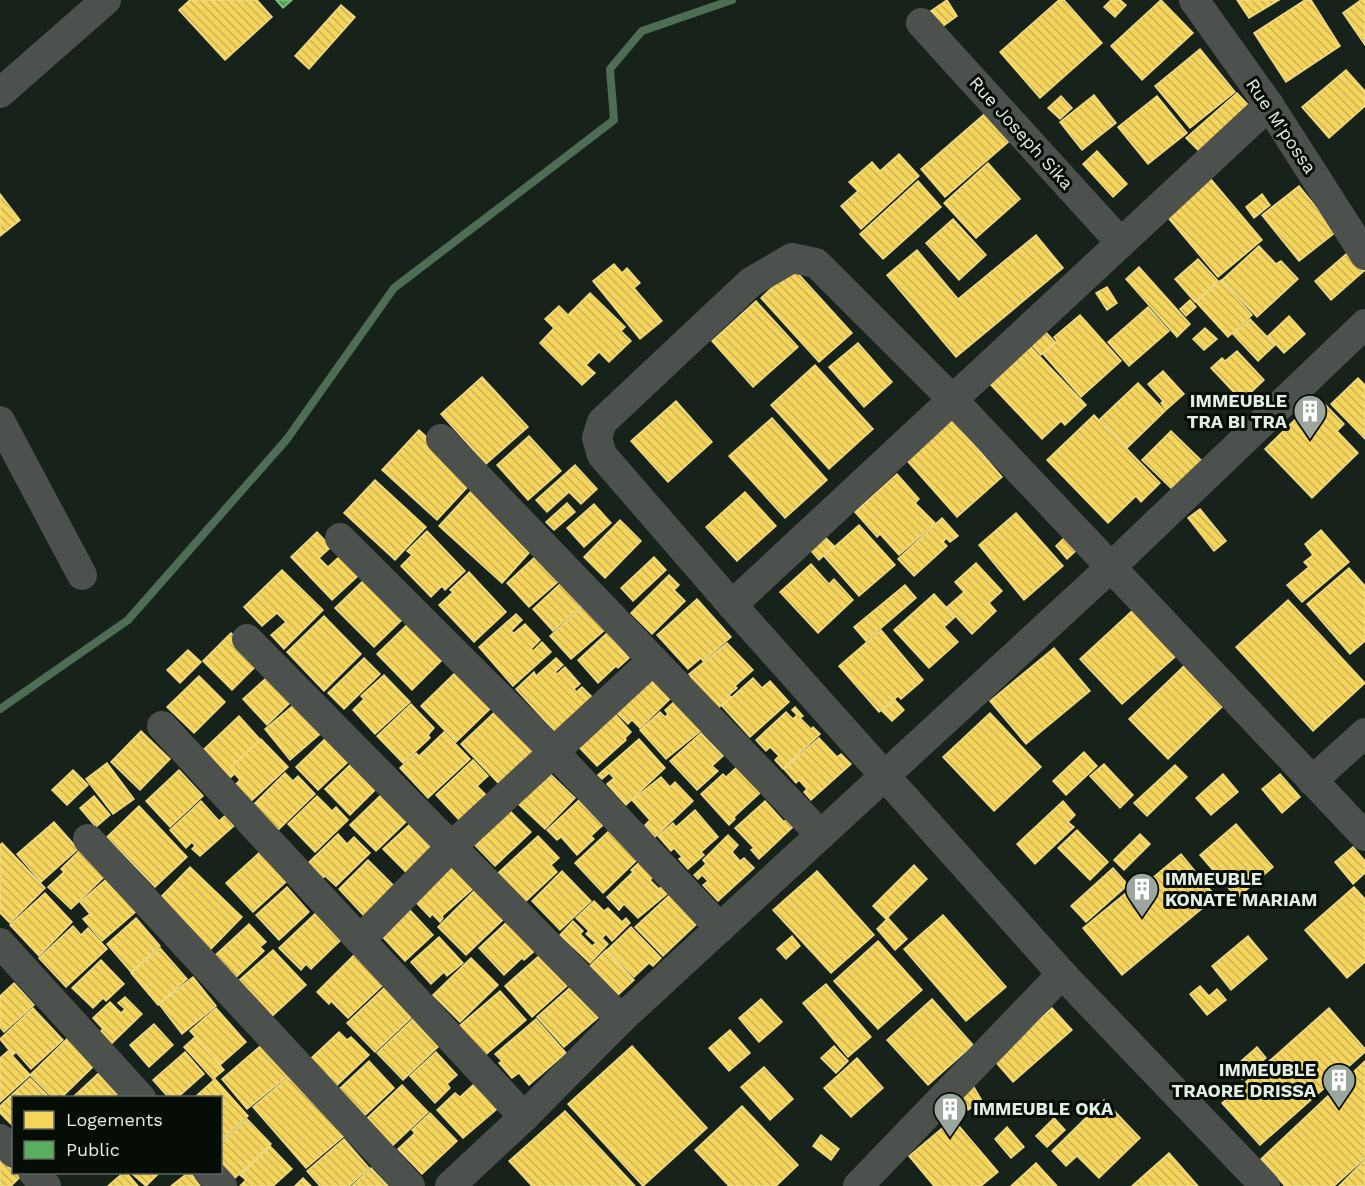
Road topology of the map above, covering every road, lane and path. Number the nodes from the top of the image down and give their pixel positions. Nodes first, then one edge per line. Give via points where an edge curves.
1 (106, 0) edge
2 (1194, 0) edge
3 (921, 23) dead end
4 (0, 93) edge
5 (1269, 105) junction
6 (1120, 243) junction
7 (1365, 255) edge
8 (1365, 324) edge
9 (952, 399) junction
10 (0, 422) edge
11 (441, 439) dead end
12 (340, 538) dead end
13 (1111, 567) junction
14 (82, 574) dead end
15 (732, 605) junction
16 (247, 639) dead end
17 (653, 660) junction
18 (162, 726) dead end
19 (1365, 733) edge
20 (554, 752) junction
21 (885, 776) junction
22 (1312, 781) junction
23 (821, 835) junction
24 (1365, 836) edge
25 (88, 839) dead end
26 (452, 846) junction
27 (720, 928) junction
28 (360, 940) junction
29 (0, 943) edge
30 (1062, 974) junction
31 (621, 1019) junction
32 (139, 1096) edge
33 (524, 1117) junction
34 (0, 1139) edge
35 (12, 1151) edge
36 (34, 1174) edge
37 (210, 1174) edge
38 (469, 1180) edge
39 (46, 1186) edge
40 (222, 1186) edge
41 (410, 1186) edge
42 (858, 1186) edge
43 (1265, 1186) edge

1 - 4 street
2 - 5 street, Rue M'possa
3 - 6 street, Rue Joseph Sika
5 - 6 street
5 - 7 street, Rue M'possa
6 - 9 street
8 - 13 street
9 - 13 street
9 - 15 street
9 - 15 street via 816,263 792,258 751,282 602,422 597,438 602,455
10 - 14 street
11 - 17 street
12 - 20 street
13 - 21 street
13 - 22 street
15 - 21 street
16 - 26 street
17 - 20 street
17 - 23 street
18 - 28 street
19 - 22 street
20 - 26 street
20 - 27 street
21 - 23 street
21 - 30 street
22 - 24 street
23 - 27 street
25 - 41 street
26 - 28 street
26 - 31 street
27 - 31 street
28 - 33 street
29 - 32 street
30 - 42 street
30 - 43 street
31 - 33 street
33 - 38 street
34 - 35 street
36 - 39 street
37 - 40 street

